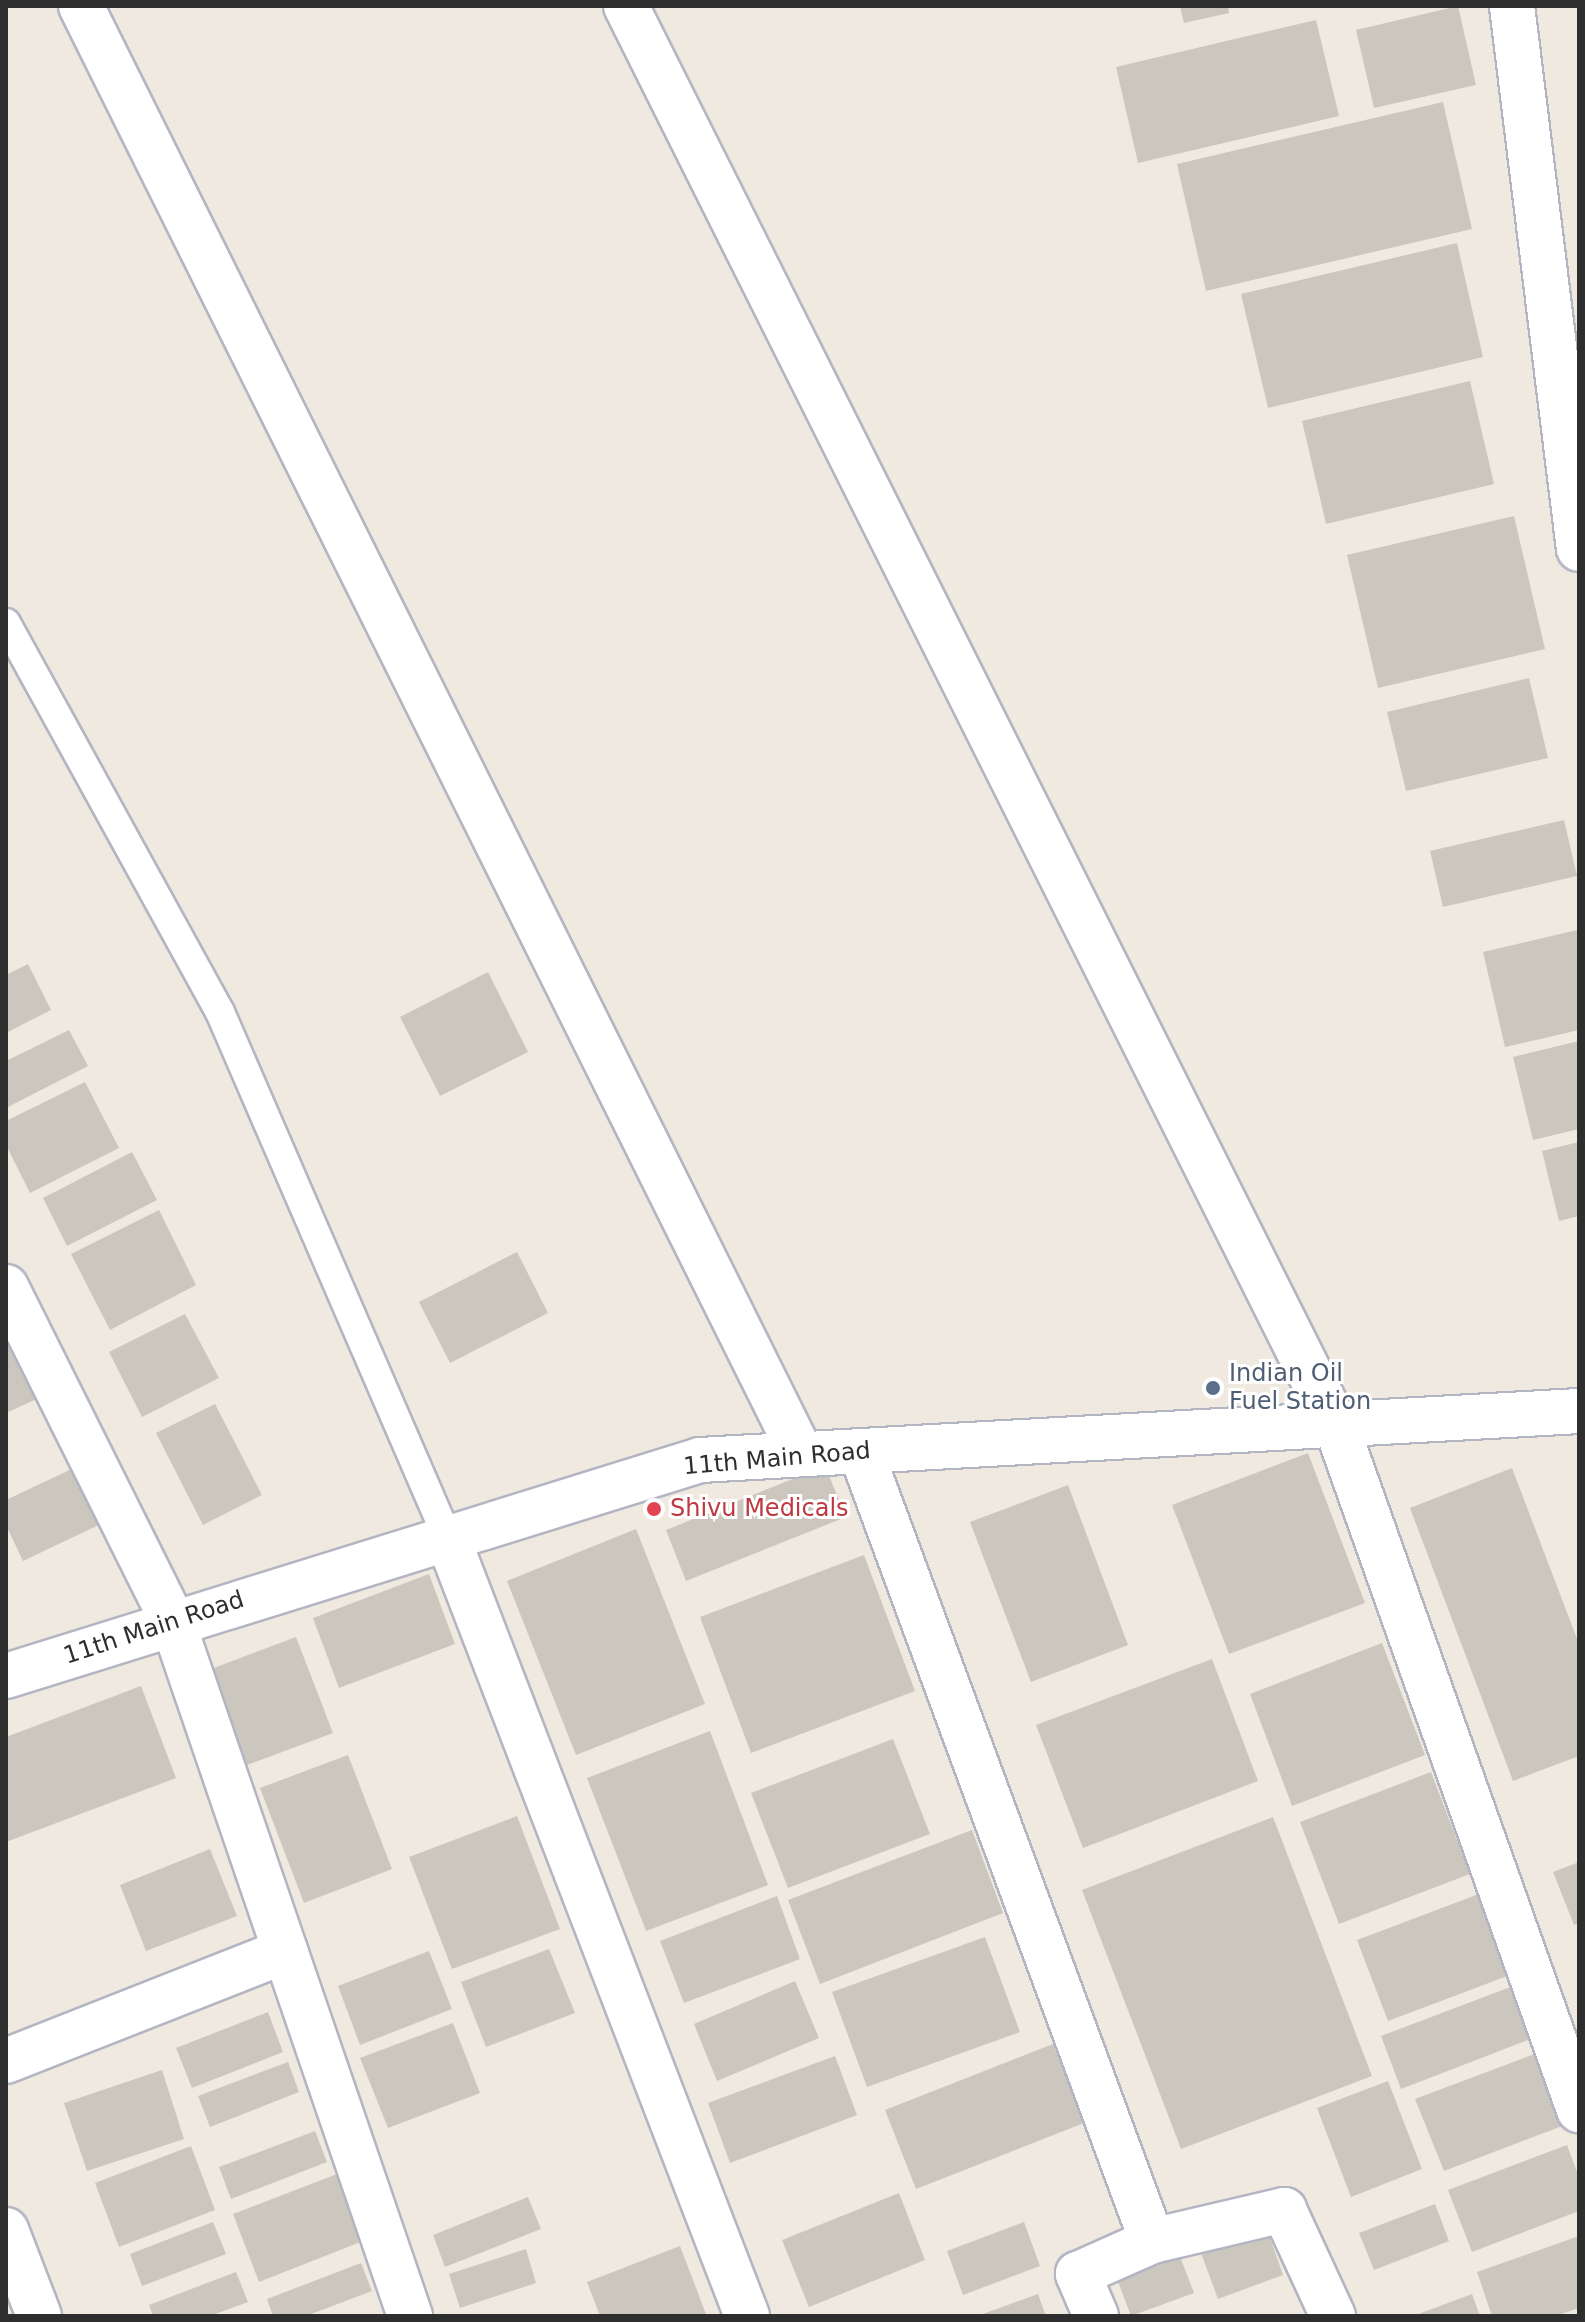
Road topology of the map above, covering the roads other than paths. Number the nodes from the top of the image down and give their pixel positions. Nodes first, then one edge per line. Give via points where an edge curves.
1 (81, 6) edge
2 (626, 6) edge
3 (1512, 6) edge
4 (1579, 549) edge
5 (6, 623) edge
6 (6, 1287) edge
7 (1577, 1417) edge
8 (1337, 1428) junction
9 (861, 1452) junction
10 (801, 1454) junction
11 (448, 1539) junction
12 (172, 1620) junction
13 (6, 1676) edge
14 (285, 1951) junction
15 (6, 2061) edge
16 (1579, 2110) edge
17 (6, 2230) edge
18 (1152, 2241) junction
19 (39, 2316) edge
20 (410, 2316) edge
21 (747, 2316) edge
22 (1096, 2316) edge
23 (1333, 2316) edge

1 - 10 street
2 - 8 street
3 - 4 street
5 - 11 lane via 220,1012
6 - 12 street
7 - 8 street, 11th Main Road
8 - 9 street, 11th Main Road
8 - 16 street
9 - 10 street, 11th Main Road
9 - 18 street
10 - 11 street, 11th Main Road via 700,1460
11 - 12 street, 11th Main Road
11 - 21 street
12 - 13 street, 11th Main Road
12 - 14 street
14 - 15 street
14 - 20 street
17 - 19 street
18 - 22 street via 1078,2274
18 - 23 street via 1284,2210

